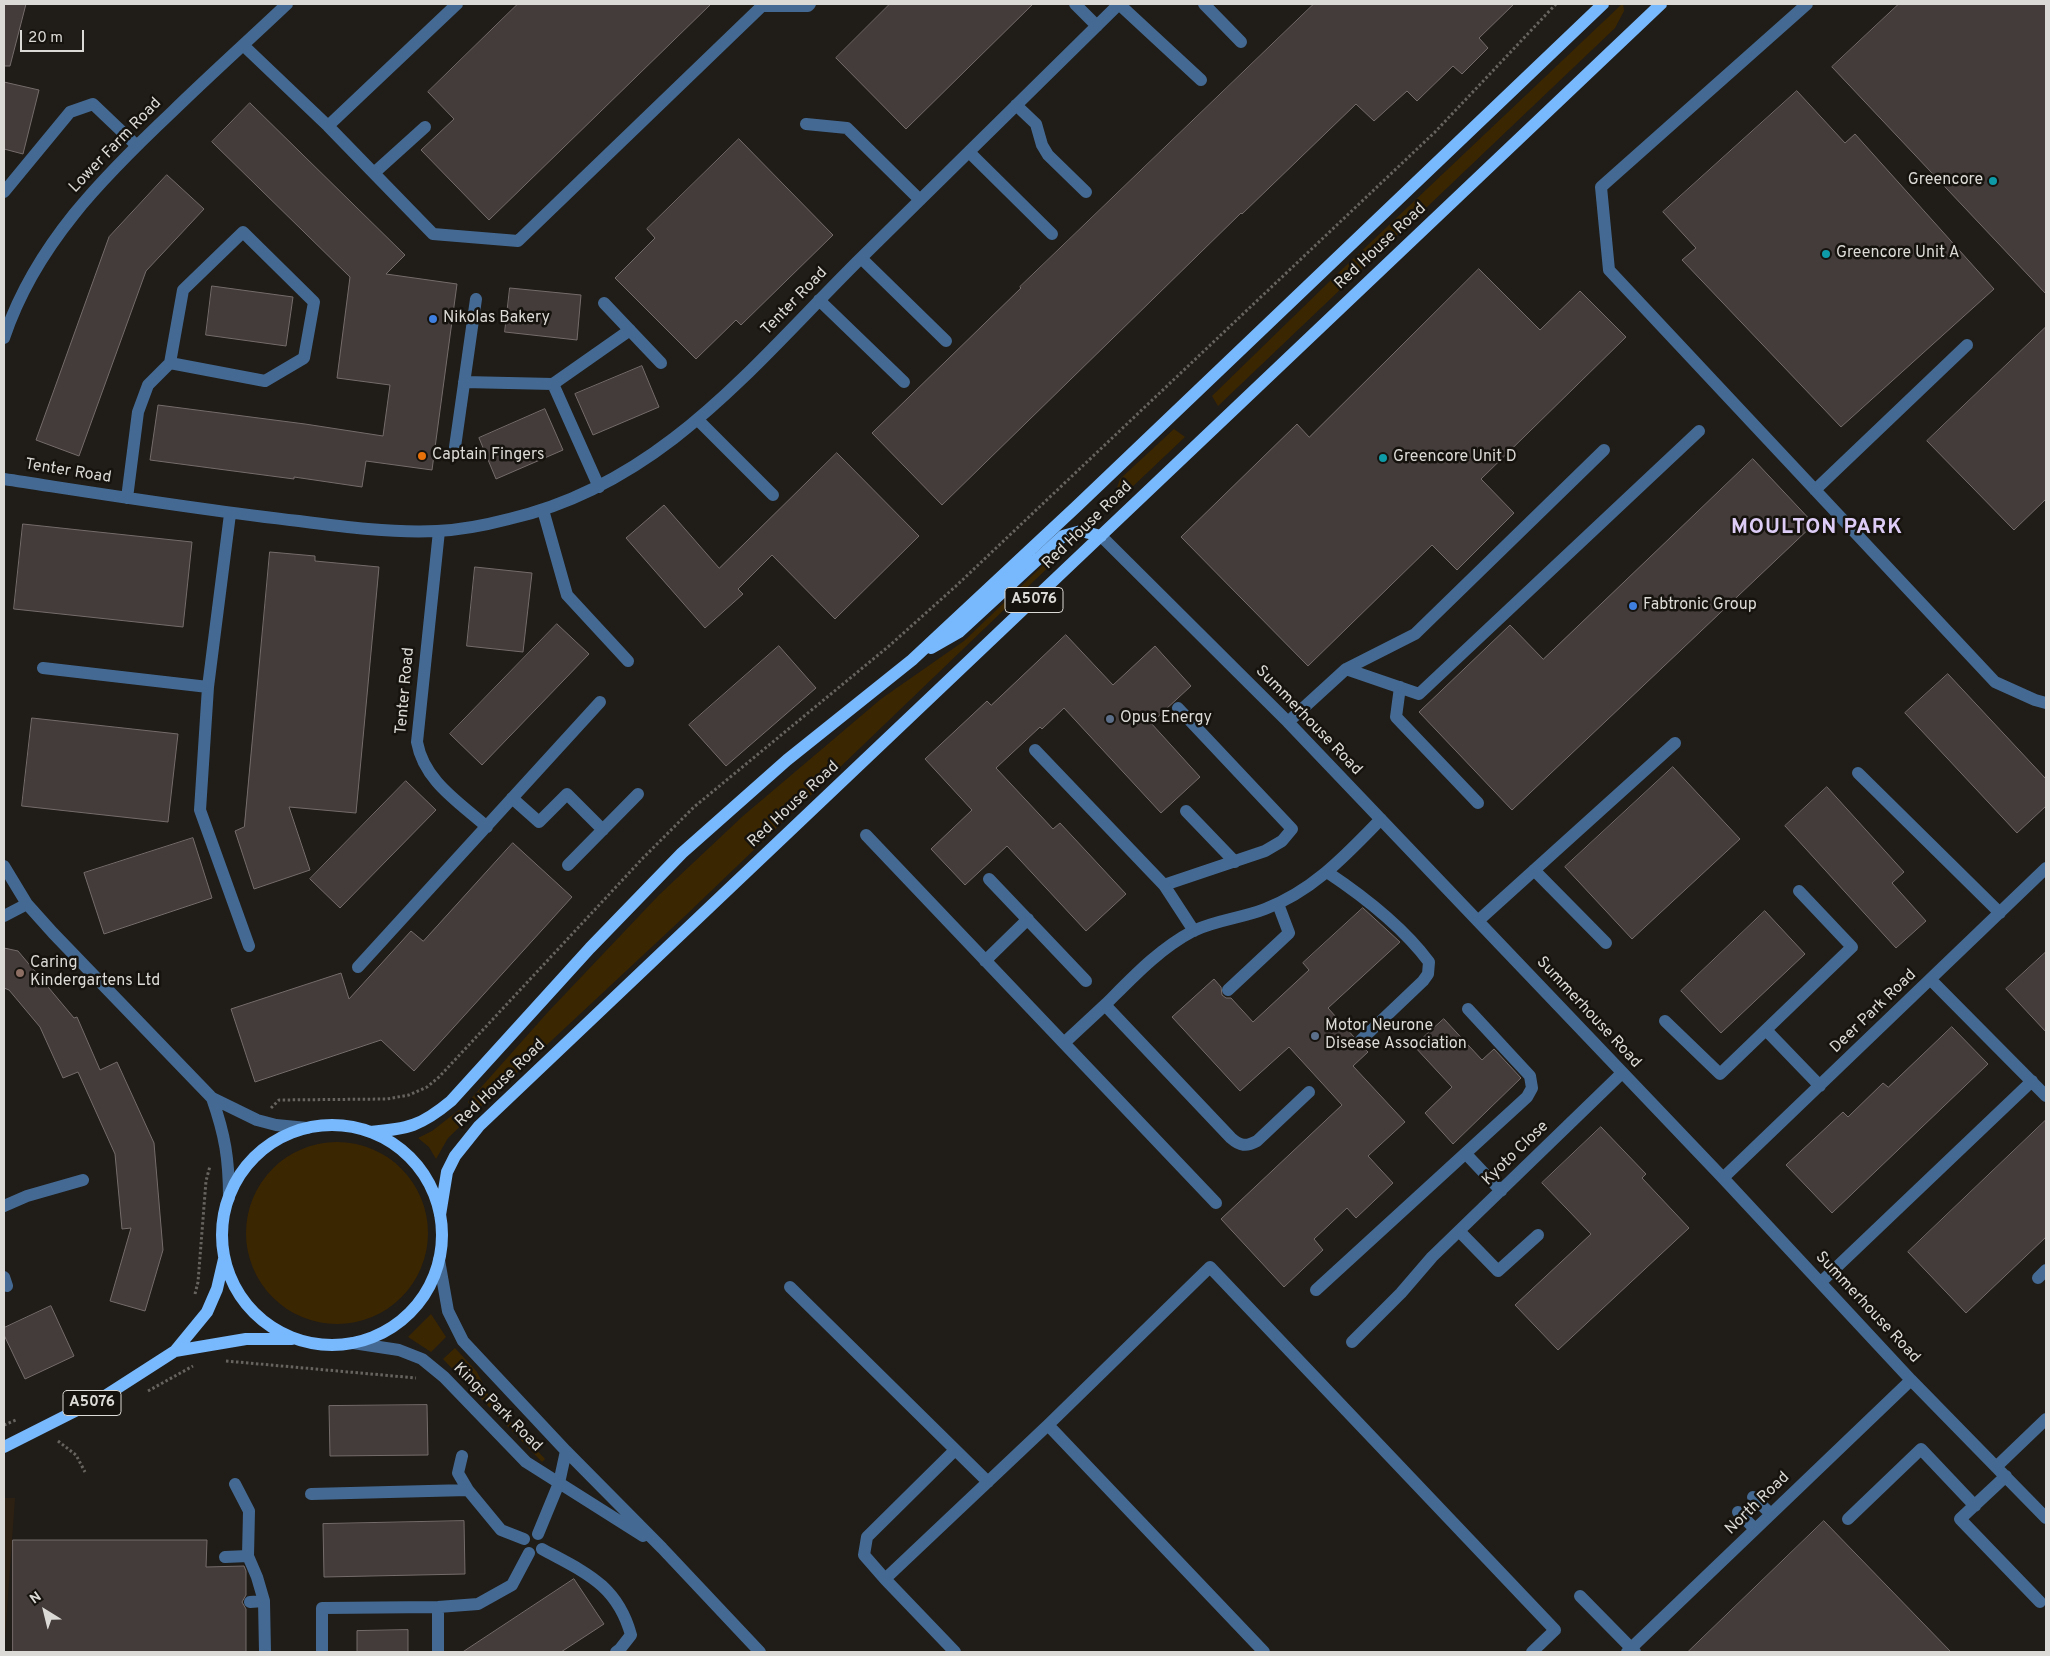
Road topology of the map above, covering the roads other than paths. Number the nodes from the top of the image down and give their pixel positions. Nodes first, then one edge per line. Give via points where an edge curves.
1 (286, 4) edge
2 (456, 4) edge
3 (810, 4) edge
4 (1075, 4) edge
5 (1119, 4) edge
6 (1204, 4) edge
7 (1602, 4) edge
8 (1661, 4) edge
9 (1807, 4) edge
10 (1097, 26) junction
11 (1241, 42) dead end
12 (243, 45) junction
13 (1201, 80) dead end
14 (1016, 105) junction
15 (806, 124) dead end
16 (328, 126) junction
17 (425, 127) dead end
18 (136, 145) junction
19 (969, 152) junction
20 (374, 173) junction
21 (4, 192) edge
22 (1086, 192) dead end
23 (920, 200) junction
24 (1052, 234) dead end
25 (861, 258) junction
26 (476, 299) dead end
27 (819, 300) junction
28 (604, 303) dead end
29 (8, 309) edge
30 (630, 330) junction
31 (4, 338) edge
32 (946, 342) dead end
33 (1967, 345) dead end
34 (170, 363) junction
35 (661, 364) dead end
36 (464, 382) junction
37 (904, 382) dead end
38 (553, 384) junction
39 (698, 420) junction
40 (1699, 431) dead end
41 (456, 447) dead end
42 (1604, 450) dead end
43 (4, 479) edge
44 (598, 487) junction
45 (1815, 490) junction
46 (773, 495) dead end
47 (127, 498) junction
48 (543, 510) junction
49 (230, 514) junction
50 (439, 531) junction
51 (1101, 536) junction
52 (912, 660) junction
53 (628, 661) dead end
54 (43, 668) dead end
55 (1346, 669) junction
56 (208, 687) junction
57 (1400, 687) junction
58 (600, 702) dead end
59 (2046, 703) edge
60 (1178, 708) dead end
61 (1288, 722) junction
62 (1675, 742) dead end
63 (1035, 750) dead end
64 (1858, 774) dead end
65 (638, 794) dead end
66 (512, 798) junction
67 (1478, 803) dead end
68 (1186, 811) dead end
69 (1381, 819) junction
70 (487, 827) junction
71 (603, 830) junction
72 (866, 835) dead end
73 (1235, 862) junction
74 (4, 866) edge
75 (568, 866) dead end
76 (2046, 868) edge
77 (1534, 870) junction
78 (1327, 872) junction
79 (989, 878) dead end
80 (1164, 885) junction
81 (1799, 891) dead end
82 (27, 904) junction
83 (1278, 904) junction
84 (2000, 913) junction
85 (4, 916) edge
86 (1028, 920) junction
87 (1479, 920) junction
88 (1194, 931) junction
89 (1606, 944) dead end
90 (249, 946) dead end
91 (985, 960) junction
92 (358, 967) dead end
93 (1931, 980) junction
94 (1086, 981) dead end
95 (1228, 990) dead end
96 (1104, 1005) junction
97 (1468, 1009) dead end
98 (1665, 1021) dead end
99 (1766, 1030) junction
100 (1361, 1040) dead end
101 (1064, 1043) junction
102 (1622, 1073) junction
103 (2032, 1081) junction
104 (1820, 1086) junction
105 (1309, 1092) dead end
106 (2046, 1096) edge
107 (212, 1098) junction
108 (307, 1128) junction
109 (370, 1132) junction
110 (1466, 1154) junction
111 (1723, 1178) junction
112 (83, 1180) dead end
113 (1502, 1191) junction
114 (229, 1198) junction
115 (1216, 1203) dead end
116 (4, 1206) edge
117 (440, 1215) junction
118 (1459, 1231) junction
119 (1538, 1235) dead end
120 (224, 1257) junction
121 (439, 1260) junction
122 (1822, 1282) junction
123 (790, 1287) dead end
124 (1316, 1290) dead end
125 (297, 1340) junction
126 (1352, 1342) dead end
127 (353, 1343) junction
128 (175, 1351) junction
129 (1911, 1380) junction
130 (2046, 1419) edge
131 (1048, 1425) junction
132 (4, 1446) edge
133 (956, 1450) junction
134 (566, 1451) junction
135 (462, 1456) dead end
136 (1996, 1467) junction
137 (2006, 1476) junction
138 (988, 1482) junction
139 (559, 1483) junction
140 (235, 1484) dead end
141 (468, 1490) junction
142 (311, 1494) dead end
143 (1753, 1497) dead end
144 (1975, 1506) junction
145 (1738, 1512) dead end
146 (1771, 1514) junction
147 (2046, 1518) edge
148 (1848, 1519) dead end
149 (1755, 1529) junction
150 (538, 1534) junction
151 (524, 1540) junction
152 (662, 1548) junction
153 (535, 1551) junction
154 (248, 1556) junction
155 (225, 1557) dead end
156 (884, 1578) junction
157 (1580, 1596) dead end
158 (264, 1601) junction
159 (250, 1602) dead end
160 (2040, 1602) dead end
161 (438, 1608) junction
162 (1631, 1651) edge
163 (265, 1652) edge
164 (322, 1652) edge
165 (438, 1652) edge
166 (616, 1652) edge
167 (760, 1652) edge
168 (955, 1652) edge
169 (1264, 1652) edge
170 (1532, 1652) edge

1 - 12 street, Lower Farm Road
2 - 16 street
3 - 20 street via 762,6 518,241 434,234
4 - 10 street
5 - 10 street, Tenter Road
5 - 13 street
6 - 11 street
7 - 52 main road
8 - 51 main road, Red House Road / A5076
9 - 45 street via 1601,187 1609,270
10 - 14 street, Tenter Road
12 - 16 street
12 - 18 street, Lower Farm Road
14 - 19 street, Tenter Road
14 - 22 street via 1036,124 1048,155
15 - 23 street via 847,128
16 - 20 street
17 - 20 street
18 - 21 street via 93,104 70,112
18 - 29 street, Lower Farm Road via 70,217
19 - 23 street, Tenter Road
19 - 24 street
23 - 25 street, Tenter Road
25 - 27 street, Tenter Road
25 - 32 street
26 - 36 street
27 - 37 street
27 - 39 street, Tenter Road via 729,393
28 - 30 street
29 - 31 street, Lower Farm Road
30 - 35 street
30 - 38 street
33 - 45 street
34 - 34 street via 183,290 243,232 314,302 304,358 265,381
34 - 47 street, Tenter Road via 148,385 138,412
36 - 38 street
36 - 41 street
38 - 44 street
39 - 44 street, Tenter Road via 656,453
39 - 46 street
40 - 57 street via 1419,694
42 - 55 street via 1415,634
43 - 47 street, Tenter Road
44 - 48 street, Tenter Road
45 - 59 street via 1995,682
47 - 49 street, Tenter Road
48 - 50 street, Tenter Road via 482,526
48 - 53 street via 567,595
49 - 50 street, Tenter Road via 381,531
49 - 56 street
50 - 70 street, Tenter Road via 417,742 424,766 437,783
51 - 52 main road via 1081,531 1063,536 959,632
51 - 61 street, Summerhouse Road
51 - 117 main road, Red House Road / A5076 via 479,1126 455,1156 447,1172
52 - 109 main road via 787,760 682,853 451,1101 432,1116 404,1129
54 - 56 street
55 - 57 street
55 - 61 street
56 - 90 street via 200,810
57 - 67 street via 1396,717
58 - 66 street
60 - 73 street via 1292,829 1282,841 1265,851
61 - 69 street, Summerhouse Road
62 - 77 street
63 - 80 street
64 - 84 street
65 - 71 street
66 - 70 street
66 - 71 street via 539,822 567,794
68 - 73 street
69 - 78 street
69 - 87 street, Summerhouse Road
70 - 92 street
71 - 75 street
72 - 91 street
73 - 80 street
74 - 82 street
76 - 84 street, Deer Park Road
77 - 87 street
77 - 89 street
78 - 83 street via 1302,892
78 - 100 street via 1382,912 1429,962 1428,974 1423,981
79 - 86 street
80 - 88 street
81 - 99 street via 1852,947
82 - 85 street
82 - 107 street
83 - 88 street
83 - 95 street via 1289,934
84 - 93 street, Deer Park Road
86 - 91 street
86 - 94 street
87 - 102 street, Summerhouse Road
88 - 96 street via 1168,946
91 - 101 street
93 - 103 street
93 - 104 street, Deer Park Road
96 - 101 street
96 - 105 street via 1231,1138 1243,1146 1257,1140
97 - 110 street via 1530,1076 1532,1088 1519,1106
98 - 99 street via 1720,1074
99 - 104 street
101 - 115 street
102 - 111 street, Summerhouse Road
102 - 113 street, Kyoto Close
103 - 106 street
103 - 122 street
104 - 111 street, Deer Park Road
107 - 108 street via 257,1120
107 - 114 street via 223,1128 229,1164
108 - 109 main road via 349,1126
108 - 114 main road via 268,1146 238,1178
109 - 117 main road via 390,1142 423,1173 434,1193
110 - 113 street
110 - 124 street
111 - 122 street, Summerhouse Road
112 - 116 street
113 - 118 street, Kyoto Close
114 - 120 main road via 222,1237
117 - 121 main road via 442,1238
118 - 119 street via 1498,1271
118 - 126 street, Kyoto Close
120 - 125 main road via 229,1275 249,1308 271,1326
120 - 128 main road, A5076 via 217,1289 207,1312
121 - 127 main road via 422,1299 408,1315 392,1328
121 - 134 street, Kings Park Road via 448,1311 463,1341
122 - 129 street, Summerhouse Road
123 - 133 street
125 - 127 main road via 315,1344
125 - 128 main road, A5076 via 246,1339
127 - 139 street, Kings Park Road via 399,1350 422,1359 444,1377 526,1462
128 - 132 main road, A5076 via 105,1396
129 - 136 street, Summerhouse Road
129 - 146 street, North Road
130 - 136 street
131 - 138 street
131 - 169 street
131 - 170 street via 1210,1267 1556,1630
133 - 138 street
133 - 156 street via 867,1537 864,1555
134 - 139 street
134 - 152 street, Kings Park Road
135 - 141 street via 458,1473
136 - 137 street, Summerhouse Road
137 - 144 street
137 - 147 street, Summerhouse Road
138 - 156 street
139 - 150 street
139 - 152 street, Kings Park Road
140 - 154 street via 250,1510
141 - 142 street
141 - 151 street via 502,1530
143 - 146 street
144 - 148 street via 1922,1449
144 - 160 street via 1960,1519
145 - 149 street
146 - 149 street, North Road
149 - 162 street, North Road
150 - 151 street via 528,1535
150 - 153 street via 544,1543
151 - 153 street via 524,1549
152 - 167 street, Kings Park Road
153 - 161 street via 512,1585 478,1604
153 - 166 street via 584,1572 606,1588 626,1616 631,1635
154 - 155 street
154 - 158 street
156 - 168 street
157 - 162 street
158 - 159 street
158 - 163 street
161 - 164 street via 322,1608
161 - 165 street

